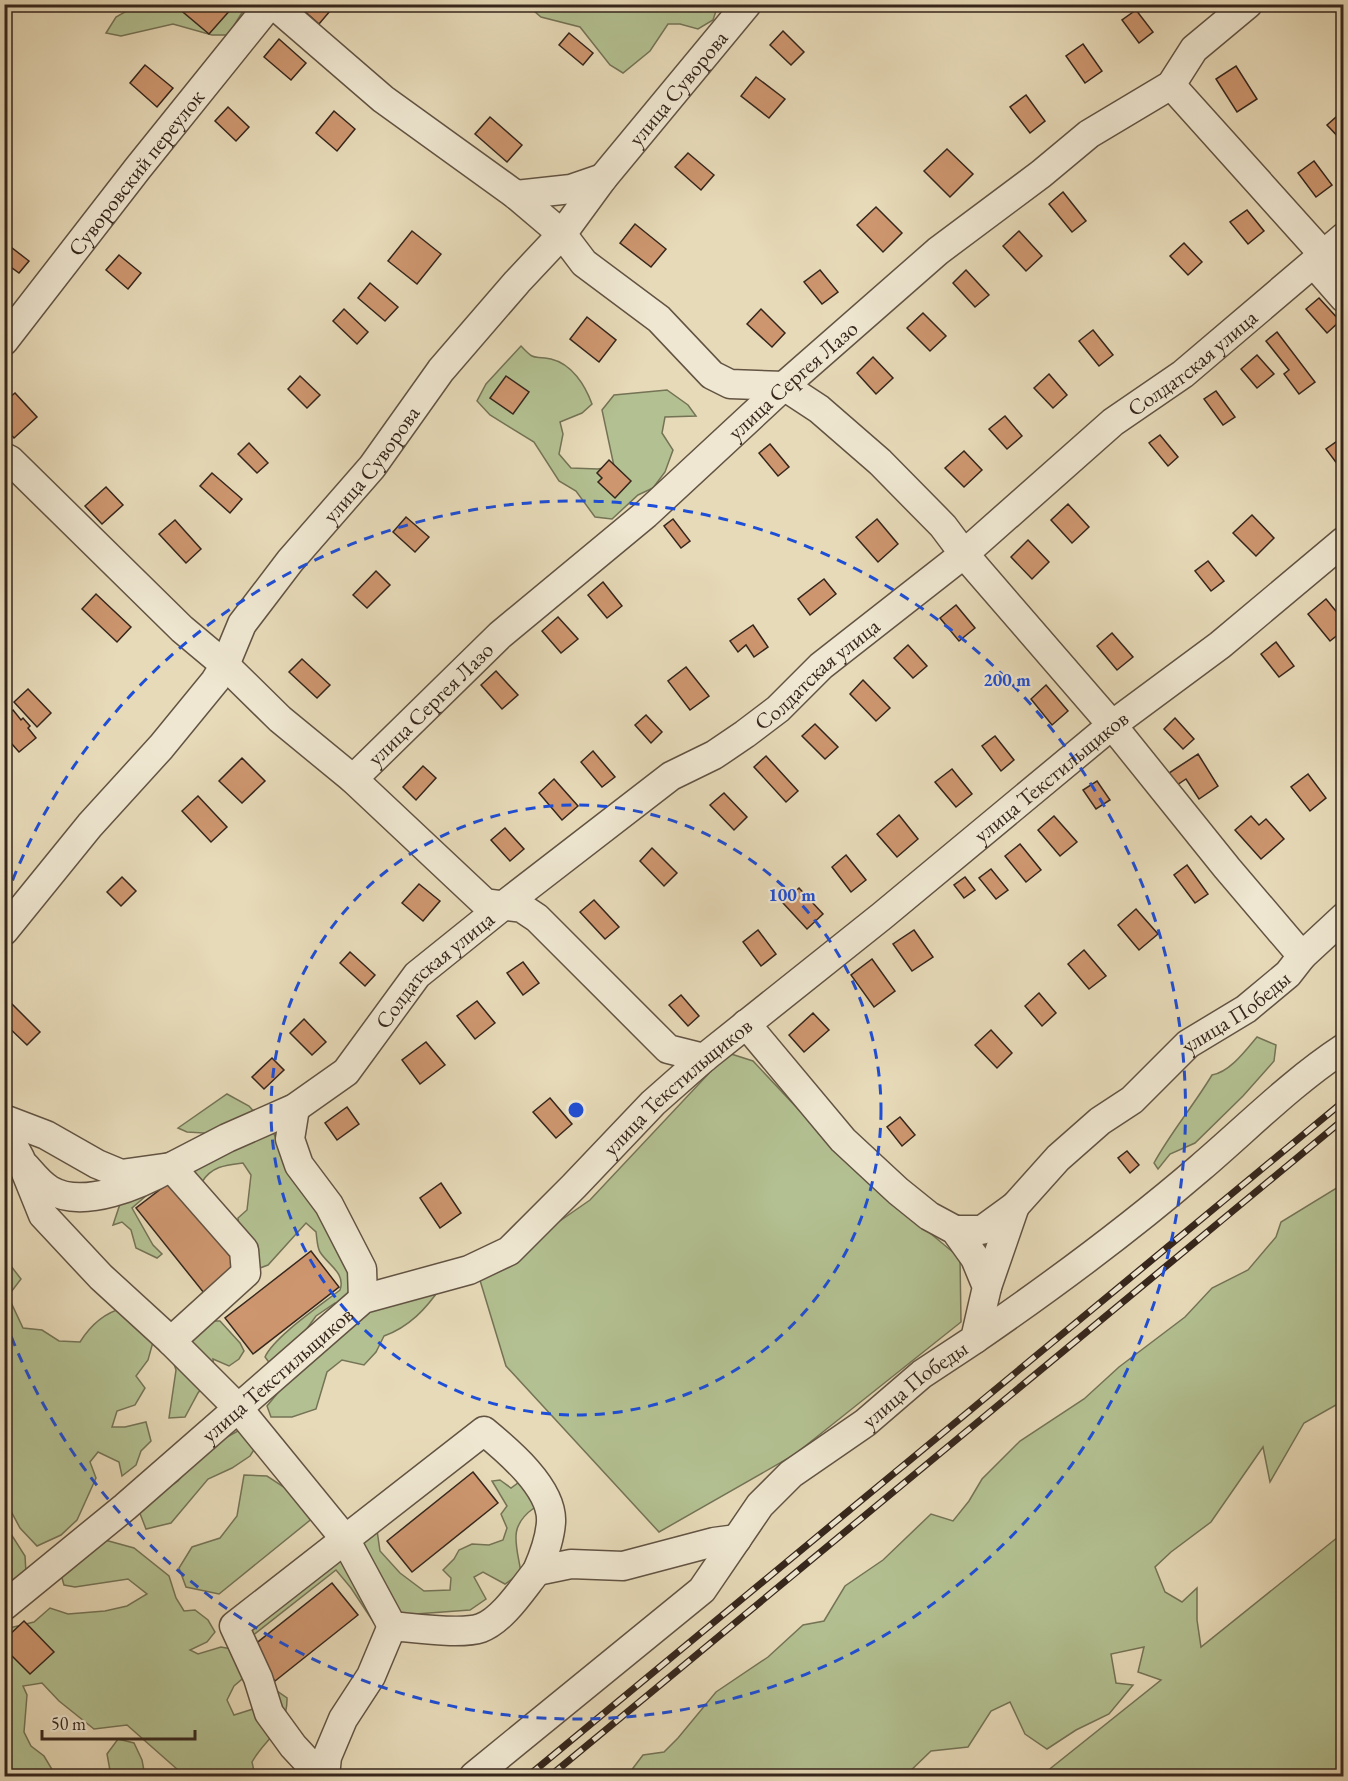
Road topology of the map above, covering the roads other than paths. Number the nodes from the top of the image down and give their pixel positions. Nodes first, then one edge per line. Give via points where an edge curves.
1 (272, 4) edge
2 (747, 4) edge
3 (1248, 4) edge
4 (1171, 84) junction
5 (603, 178) junction
6 (516, 195) junction
7 (562, 234) junction
8 (1333, 246) edge
9 (1344, 298) edge
10 (4, 341) edge
11 (784, 386) junction
12 (4, 457) edge
13 (1344, 541) edge
14 (964, 554) junction
15 (225, 665) junction
16 (1112, 724) junction
17 (352, 779) junction
18 (504, 905) junction
19 (1344, 917) edge
20 (4, 931) edge
21 (1302, 956) junction
22 (746, 1024) junction
23 (1344, 1048) edge
24 (704, 1058) junction
25 (295, 1108) junction
26 (4, 1119) edge
27 (4, 1128) edge
28 (20, 1158) junction
29 (171, 1167) junction
30 (1015, 1206) junction
31 (955, 1230) junction
32 (987, 1287) junction
33 (363, 1299) junction
34 (975, 1340) junction
35 (171, 1341) junction
36 (238, 1408) junction
37 (345, 1539) junction
38 (736, 1539) junction
39 (537, 1570) junction
40 (4, 1606) edge
41 (392, 1626) junction
42 (315, 1776) edge
43 (325, 1776) edge
44 (474, 1776) edge

1 - 6 street via 383,99
1 - 10 street, Суворовский переулок
2 - 5 street, улица Суворова
3 - 4 street, улица Сергея Лазо via 1194,49
4 - 8 street
4 - 11 street, улица Сергея Лазо via 1089,134 938,251
5 - 6 street via 571,189
5 - 7 street, улица Суворова
6 - 7 street
7 - 11 street via 584,263 658,319 712,375 730,384
7 - 15 street, улица Суворова via 441,370 372,467 291,561 242,624
8 - 9 street via 1323,274
8 - 14 street, Солдатская улица via 1183,374 1113,423
11 - 14 street via 819,409 880,462 943,526
11 - 17 street, улица Сергея Лазо via 646,514 500,635
12 - 15 street via 80,526 182,629
13 - 16 street, улица Текстильщиков via 1220,645
14 - 16 street
14 - 18 street, Солдатская улица via 821,666 778,709 714,755 671,776
15 - 17 street via 280,719
15 - 20 street, улица Суворова via 161,747 90,825
16 - 21 street
16 - 22 street, улица Текстильщиков
17 - 18 street via 485,903
18 - 24 street via 522,908 537,918 668,1049
18 - 25 street, Солдатская улица via 417,975 346,1072
19 - 21 street, улица Победы
21 - 30 street, улица Победы via 1288,974 1246,1009 1188,1044 1132,1100 1100,1121 1058,1158
22 - 24 street, улица Текстильщиков
22 - 31 street via 843,1140 929,1216
23 - 34 street via 1119,1232
24 - 33 street, улица Текстильщиков via 653,1103 509,1251 469,1270
25 - 29 street, Солдатская улица
25 - 33 street via 290,1138 299,1165 329,1205 362,1269
26 - 29 street via 46,1135 121,1174
27 - 28 street
28 - 29 street, Солдатская улица via 50,1190 66,1196 88,1197 123,1190
28 - 35 street via 43,1215 101,1277
29 - 35 street via 244,1250 246,1274
30 - 31 street, улица Победы via 982,1230
30 - 32 street, улица Победы
31 - 32 street via 975,1258
32 - 34 street, улица Победы
33 - 36 street, улица Текстильщиков
34 - 38 street, улица Победы via 922,1374 865,1423 791,1474 760,1505
35 - 36 street
36 - 37 street
36 - 40 street, улица Текстильщиков
37 - 39 street via 484,1431 513,1455 545,1496 552,1520
37 - 41 street
37 - 42 street via 234,1626 269,1713
38 - 39 street via 623,1566 571,1564
38 - 44 street, улица Победы via 702,1590
39 - 41 street via 513,1602 481,1628
41 - 43 street via 371,1676 343,1719 327,1757

